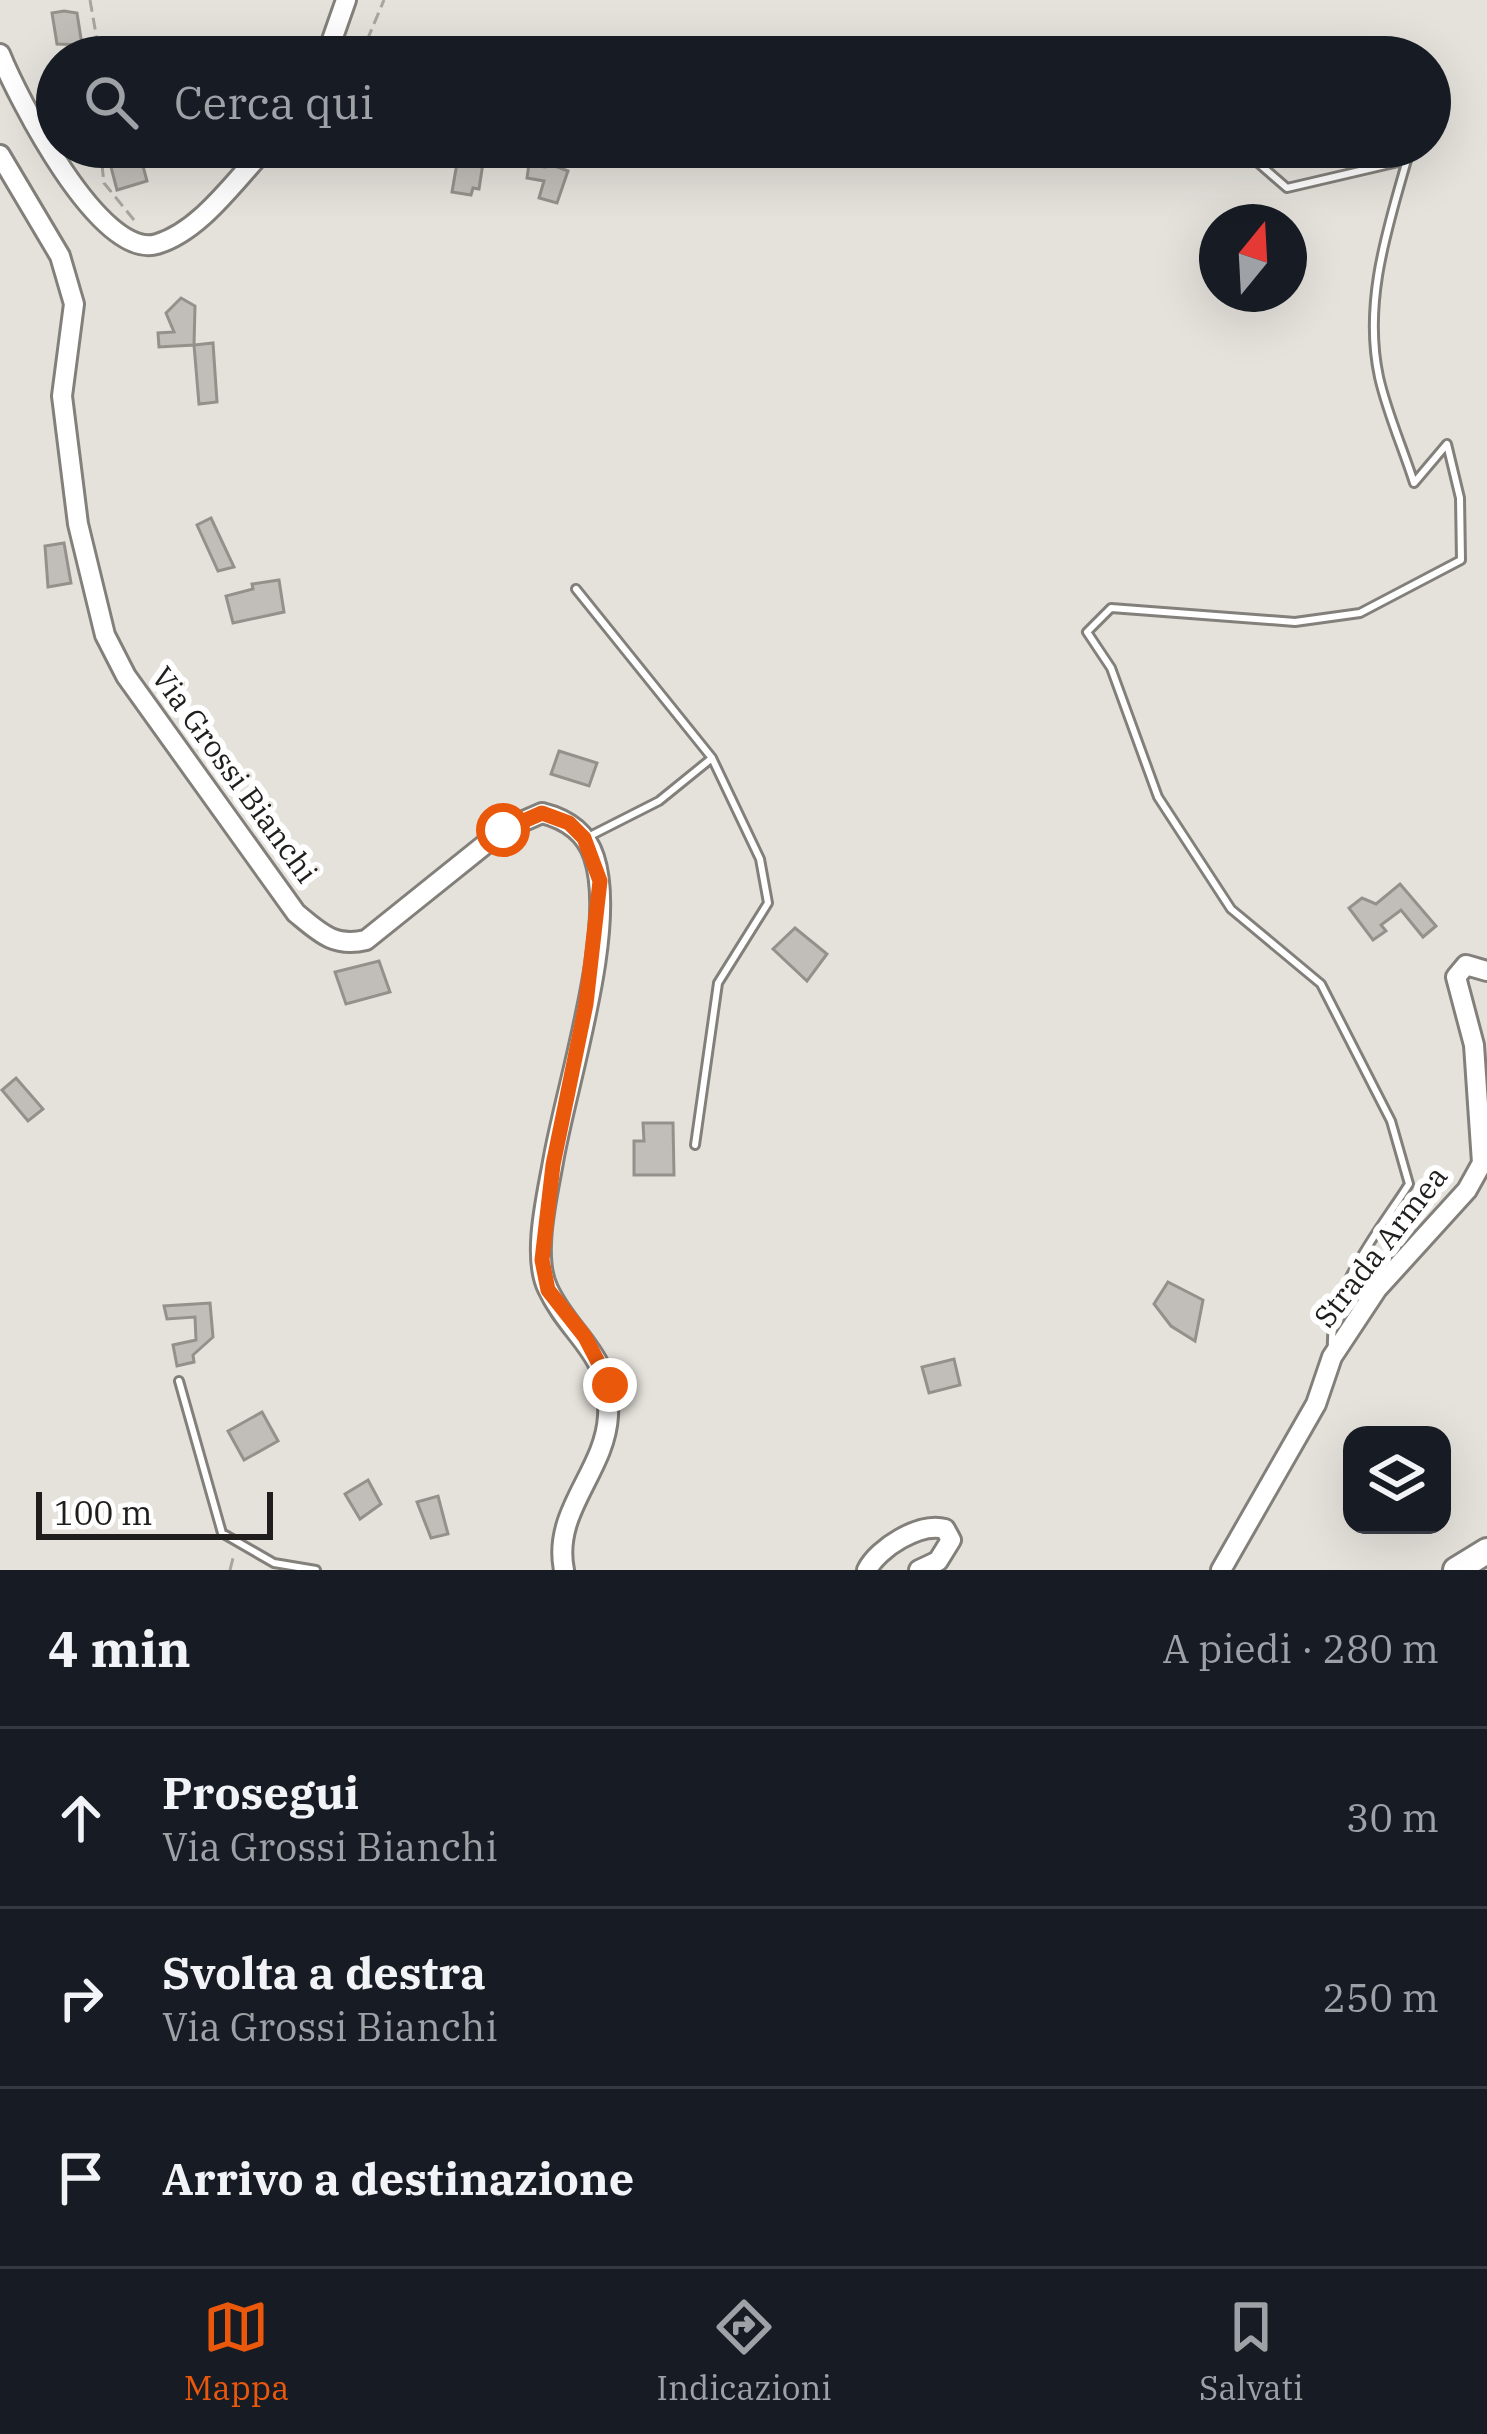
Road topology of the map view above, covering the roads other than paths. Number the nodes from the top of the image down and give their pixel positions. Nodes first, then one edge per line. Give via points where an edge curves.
1 (346, 0) edge
2 (333, 36) edge
3 (0, 53) edge
4 (36, 125) edge
5 (0, 155) edge
6 (59, 168) edge
7 (246, 168) edge
8 (1264, 168) edge
9 (1373, 168) edge
10 (1405, 168) edge
11 (577, 589) dead end
12 (712, 758) junction
13 (584, 838) junction
14 (1487, 971) edge
15 (695, 1144) dead end
16 (1332, 1357) junction
17 (179, 1381) dead end
18 (1487, 1552) edge
19 (316, 1570) edge
20 (564, 1570) edge
21 (867, 1570) edge
22 (919, 1570) edge
23 (1221, 1570) edge
24 (1456, 1570) edge

1 - 2 main road
3 - 4 main road
5 - 13 main road, Via Grossi Bianchi via 60,256 74,304 62,396 81,540 105,635 296,913 329,940 365,940 527,816 556,817
6 - 7 main road via 121,233 152,246 180,233
8 - 9 lane via 1287,188
10 - 16 lane via 1378,261 1374,346 1414,483 1447,444 1460,497 1461,560 1360,613 1295,622 1111,608 1087,632 1111,668 1157,797 1232,909 1321,984 1391,1121 1409,1184 1350,1279 1331,1333
11 - 12 lane
12 - 13 lane via 659,801
12 - 15 lane via 760,859 768,903 718,982
13 - 20 main road via 600,881 597,931 542,1260 548,1290 610,1385 608,1423 564,1529
14 - 16 main road, Strada Armea via 1466,965 1456,977 1474,1045 1482,1163
16 - 23 main road, Strada Armea via 1316,1403
17 - 19 lane via 222,1533 274,1563
18 - 24 highway
21 - 22 main road via 897,1542 929,1527 945,1529 947,1551

